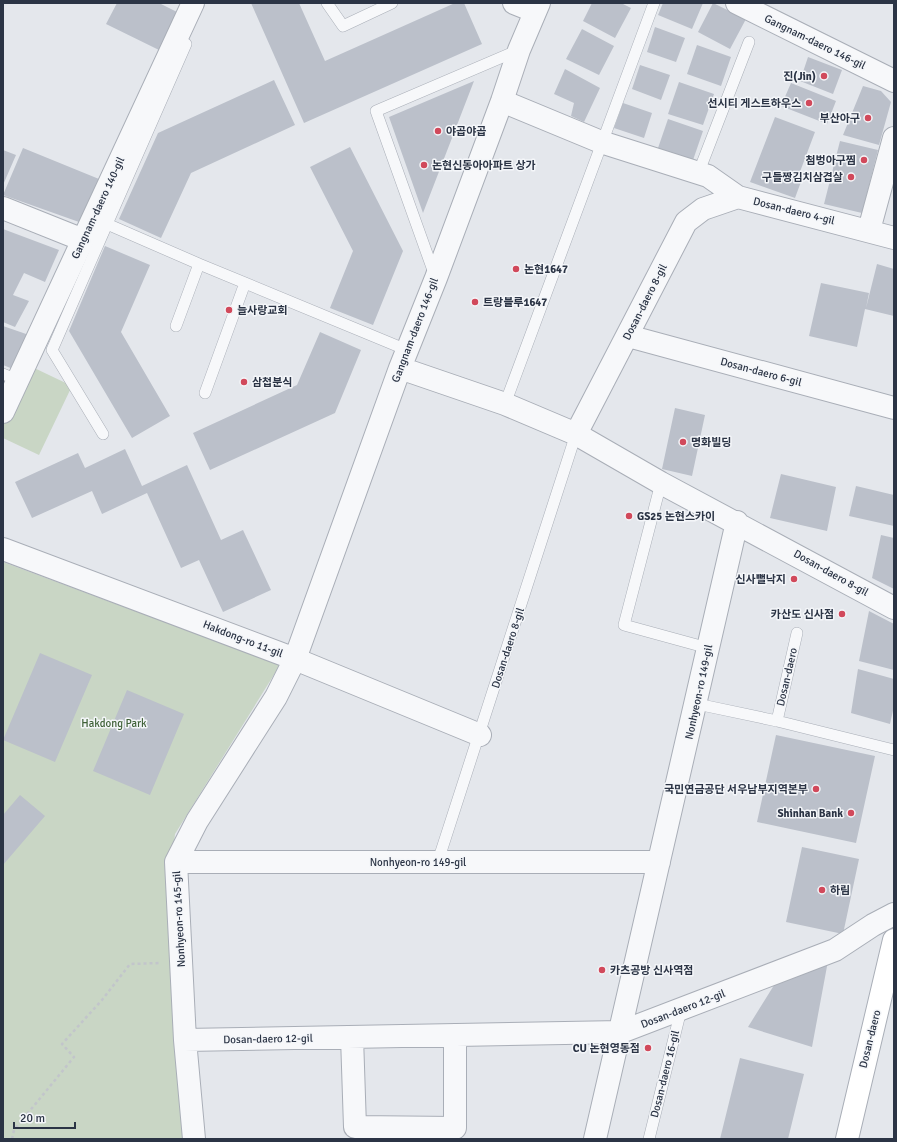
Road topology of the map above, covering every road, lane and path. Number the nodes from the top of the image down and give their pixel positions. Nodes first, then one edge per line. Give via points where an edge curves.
1 (193, 3) edge
2 (204, 3) edge
3 (327, 3) edge
4 (392, 3) edge
5 (514, 3) edge
6 (654, 3) edge
7 (737, 3) edge
8 (536, 7) edge
9 (749, 42) dead end
10 (519, 50) junction
11 (894, 81) edge
12 (502, 101) junction
13 (894, 138) edge
14 (601, 142) junction
15 (698, 174) junction
16 (738, 197) junction
17 (3, 208) edge
18 (107, 224) junction
19 (869, 230) junction
20 (894, 238) edge
21 (83, 240) junction
22 (199, 264) junction
23 (436, 278) junction
24 (245, 283) junction
25 (176, 326) dead end
26 (628, 336) junction
27 (404, 359) junction
28 (11, 377) edge
29 (205, 393) dead end
30 (505, 404) junction
31 (894, 408) edge
32 (3, 412) edge
33 (103, 434) dead end
34 (576, 434) junction
35 (661, 483) junction
36 (737, 522) junction
37 (3, 549) edge
38 (894, 608) edge
39 (797, 633) dead end
40 (708, 648) junction
41 (295, 659) junction
42 (697, 704) junction
43 (777, 721) junction
44 (480, 735) junction
45 (894, 750) edge
46 (438, 861) junction
47 (176, 862) junction
48 (659, 862) junction
49 (894, 914) edge
50 (894, 940) edge
51 (181, 962) junction
52 (680, 1010) junction
53 (621, 1032) junction
54 (455, 1035) junction
55 (352, 1037) junction
56 (185, 1040) junction
57 (12, 1139) edge
58 (194, 1139) edge
59 (596, 1139) edge
60 (649, 1139) edge
61 (847, 1139) edge

1 - 21 street, Gangnam-daero 140-gil
2 - 18 lane
3 - 4 lane via 343,26
5 - 8 street
6 - 14 lane
7 - 11 street, Gangnam-daero 146-gil
8 - 10 street, Gangnam-daero 146-gil
9 - 15 lane
10 - 12 street, Gangnam-daero 146-gil
10 - 23 lane via 376,111
12 - 14 street, Dosan-daero 4-gil
12 - 23 street, Gangnam-daero 146-gil
13 - 19 street
14 - 15 street, Dosan-daero 4-gil
14 - 30 lane
15 - 16 street, Dosan-daero 4-gil via 708,176
16 - 19 street, Dosan-daero 4-gil
16 - 26 street, Dosan-daero 8-gil via 703,210 686,222
17 - 21 street
18 - 22 lane
18 - 33 lane via 52,350
19 - 20 street, Dosan-daero 4-gil
21 - 28 street, Gangnam-daero 140-gil
22 - 24 lane
22 - 25 lane
23 - 27 street, Gangnam-daero 146-gil
24 - 27 lane
24 - 29 lane
26 - 31 street, Dosan-daero 6-gil
26 - 34 street, Dosan-daero 8-gil
27 - 30 street, Dosan-daero 8-gil
27 - 41 street, Gangnam-daero 146-gil
28 - 32 street, Gangnam-daero 140-gil
30 - 34 street, Dosan-daero 8-gil
34 - 35 street, Dosan-daero 8-gil
34 - 44 lane, Dosan-daero 8-gil
35 - 36 street, Dosan-daero 8-gil
35 - 40 lane via 624,625
36 - 38 street, Dosan-daero 8-gil
36 - 40 street, Nonhyeon-ro 149-gil
37 - 41 street, Hakdong-ro 11-gil
39 - 43 lane, Dosan-daero
40 - 42 street, Nonhyeon-ro 149-gil
41 - 44 street, Hakdong-ro 11-gil
41 - 47 street, Nonhyeon-ro 145-gil via 276,697 197,821
42 - 43 lane, Dosan-daero
42 - 48 street, Nonhyeon-ro 149-gil
43 - 45 lane, Dosan-daero
44 - 46 lane, Dosan-daero 8-gil
46 - 47 street, Nonhyeon-ro 149-gil
46 - 48 street, Nonhyeon-ro 149-gil
47 - 51 street, Nonhyeon-ro 145-gil
48 - 53 street, Nonhyeon-ro 149-gil
49 - 52 street, Dosan-daero 12-gil via 834,950
50 - 61 main road, Dosan-daero
51 - 56 street, Nonhyeon-ro 145-gil
51 - 57 path via 130,964 62,1044 74,1057 14,1130
52 - 53 street, Dosan-daero 12-gil
52 - 60 lane, Dosan-daero 16-gil
53 - 54 street, Dosan-daero 12-gil
53 - 59 street, Nonhyeon-ro 149-gil
54 - 55 street, Dosan-daero 12-gil
54 - 55 street via 455,1128 355,1127
55 - 56 street, Dosan-daero 12-gil
56 - 58 street, Nonhyeon-ro 145-gil

